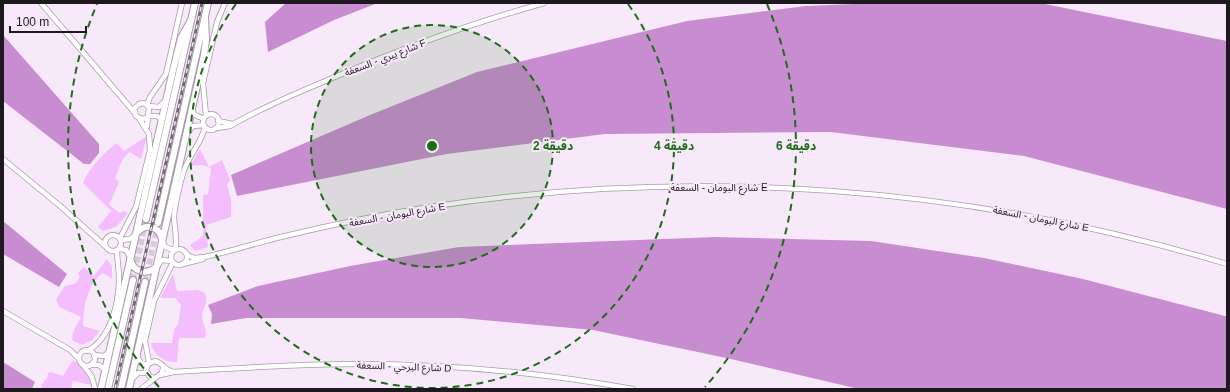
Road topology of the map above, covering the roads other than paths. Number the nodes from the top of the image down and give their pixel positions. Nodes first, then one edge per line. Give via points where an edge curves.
1 (41, 3) edge
2 (182, 3) edge
3 (195, 3) edge
4 (208, 3) edge
5 (225, 3) edge
6 (544, 3) edge
7 (205, 17) junction
8 (191, 20) junction
9 (152, 94) junction
10 (123, 99) junction
11 (205, 101) junction
12 (165, 102) junction
13 (139, 104) junction
14 (148, 105) junction
15 (192, 108) junction
16 (134, 112) junction
17 (214, 115) junction
18 (147, 117) junction
19 (139, 118) junction
20 (205, 118) junction
21 (161, 119) junction
22 (218, 121) junction
23 (232, 124) junction
24 (204, 126) junction
25 (216, 128) junction
26 (147, 129) junction
27 (211, 130) junction
28 (186, 137) junction
29 (199, 142) junction
30 (3, 159) edge
31 (146, 219) tunnel mouth
32 (158, 223) tunnel mouth
33 (124, 227) junction
34 (92, 234) junction
35 (136, 234) junction
36 (114, 235) junction
37 (107, 237) junction
38 (176, 237) junction
39 (120, 239) junction
40 (163, 242) junction
41 (105, 246) junction
42 (182, 249) junction
43 (118, 250) junction
44 (174, 250) junction
45 (110, 251) junction
46 (187, 255) junction
47 (210, 256) junction
48 (130, 257) junction
49 (172, 262) junction
50 (118, 264) junction
51 (181, 264) junction
52 (1227, 264) edge
53 (157, 266) junction
54 (168, 274) junction
55 (133, 280) tunnel mouth
56 (145, 282) tunnel mouth
57 (3, 311) edge
58 (98, 343) junction
59 (146, 348) junction
60 (70, 350) junction
61 (86, 351) junction
62 (109, 352) junction
63 (94, 355) junction
64 (137, 356) junction
65 (79, 359) junction
66 (155, 361) junction
67 (148, 364) junction
68 (83, 365) junction
69 (91, 365) junction
70 (163, 368) junction
71 (105, 370) junction
72 (174, 372) junction
73 (147, 374) junction
74 (158, 376) junction
75 (92, 377) junction
76 (132, 379) junction
77 (142, 388) edge
78 (95, 389) edge
79 (101, 389) edge
80 (108, 389) edge
81 (121, 389) edge
82 (129, 389) edge
83 (633, 389) edge

1 - 10 street
2 - 9 street via 166,74
3 - 8 street
4 - 7 street
5 - 11 street via 216,22 204,79
6 - 23 street, شارع يبري - السعفة F via 466,27 381,58
7 - 15 street via 205,47
7 - 32 street
8 - 12 street via 180,42
8 - 31 street
9 - 13 street
9 - 14 street
10 - 13 street
10 - 16 street
11 - 17 street
11 - 20 street
12 - 14 street via 156,108
12 - 21 street
13 - 14 street
13 - 16 street
14 - 18 street via 150,110
15 - 20 street via 195,116
15 - 28 street
16 - 19 street
17 - 20 street
17 - 22 street
18 - 19 street
18 - 21 street via 157,116
18 - 26 street
19 - 26 street
20 - 24 street
21 - 35 street
22 - 23 street
22 - 25 street
23 - 25 street, شارع يبري - السعفة F
24 - 27 street
24 - 28 street via 191,127
24 - 29 street
25 - 27 street
26 - 33 street via 150,146 145,173 136,208
27 - 29 street
28 - 40 street
29 - 38 street via 181,178 174,214
30 - 34 street
33 - 36 street
33 - 39 street
34 - 37 street
34 - 41 street
35 - 39 street via 130,239
35 - 40 street via 142,228 153,227 159,231
35 - 48 street
36 - 37 street
36 - 39 street
37 - 41 street
38 - 42 street
38 - 44 street
39 - 43 street
40 - 44 street via 166,247
40 - 53 street
41 - 45 street
42 - 44 street
42 - 46 street
43 - 45 street
43 - 48 street via 126,250
43 - 50 street
44 - 49 street via 171,254
45 - 50 street
46 - 47 street, شارع البومان - السعفة E via 194,258
46 - 51 street via 186,261
47 - 51 street, شارع البومان - السعفة E
47 - 52 street, شارع البومان - السعفة E via 346,222 464,202 611,188 722,186 856,192 981,207 1091,228
48 - 53 street via 132,264 140,271 151,270
48 - 62 street
49 - 51 street
49 - 53 street via 162,260
49 - 54 street
50 - 58 street via 119,285 111,323
51 - 54 street
53 - 64 street
54 - 59 street via 155,297
55 - 80 street
56 - 81 street
57 - 60 street
58 - 61 street
58 - 63 street
59 - 66 street
59 - 67 street
60 - 61 street
60 - 65 street
61 - 63 street
61 - 65 street
62 - 63 street via 104,356
62 - 71 street
63 - 69 street
64 - 67 street via 139,362
64 - 76 street
65 - 68 street
66 - 67 street
66 - 70 street
67 - 73 street
68 - 69 street
68 - 75 street
69 - 71 street via 99,365
69 - 75 street
70 - 72 street, شارع البرحي - السعفة D
70 - 74 street
71 - 79 street
72 - 74 street, شارع البرحي - السعفة D
72 - 83 street, شارع البرحي - السعفة D via 296,365 406,365 516,372
73 - 74 street
73 - 76 street via 138,373
73 - 77 street via 147,383
74 - 77 street
75 - 78 street
76 - 82 street

